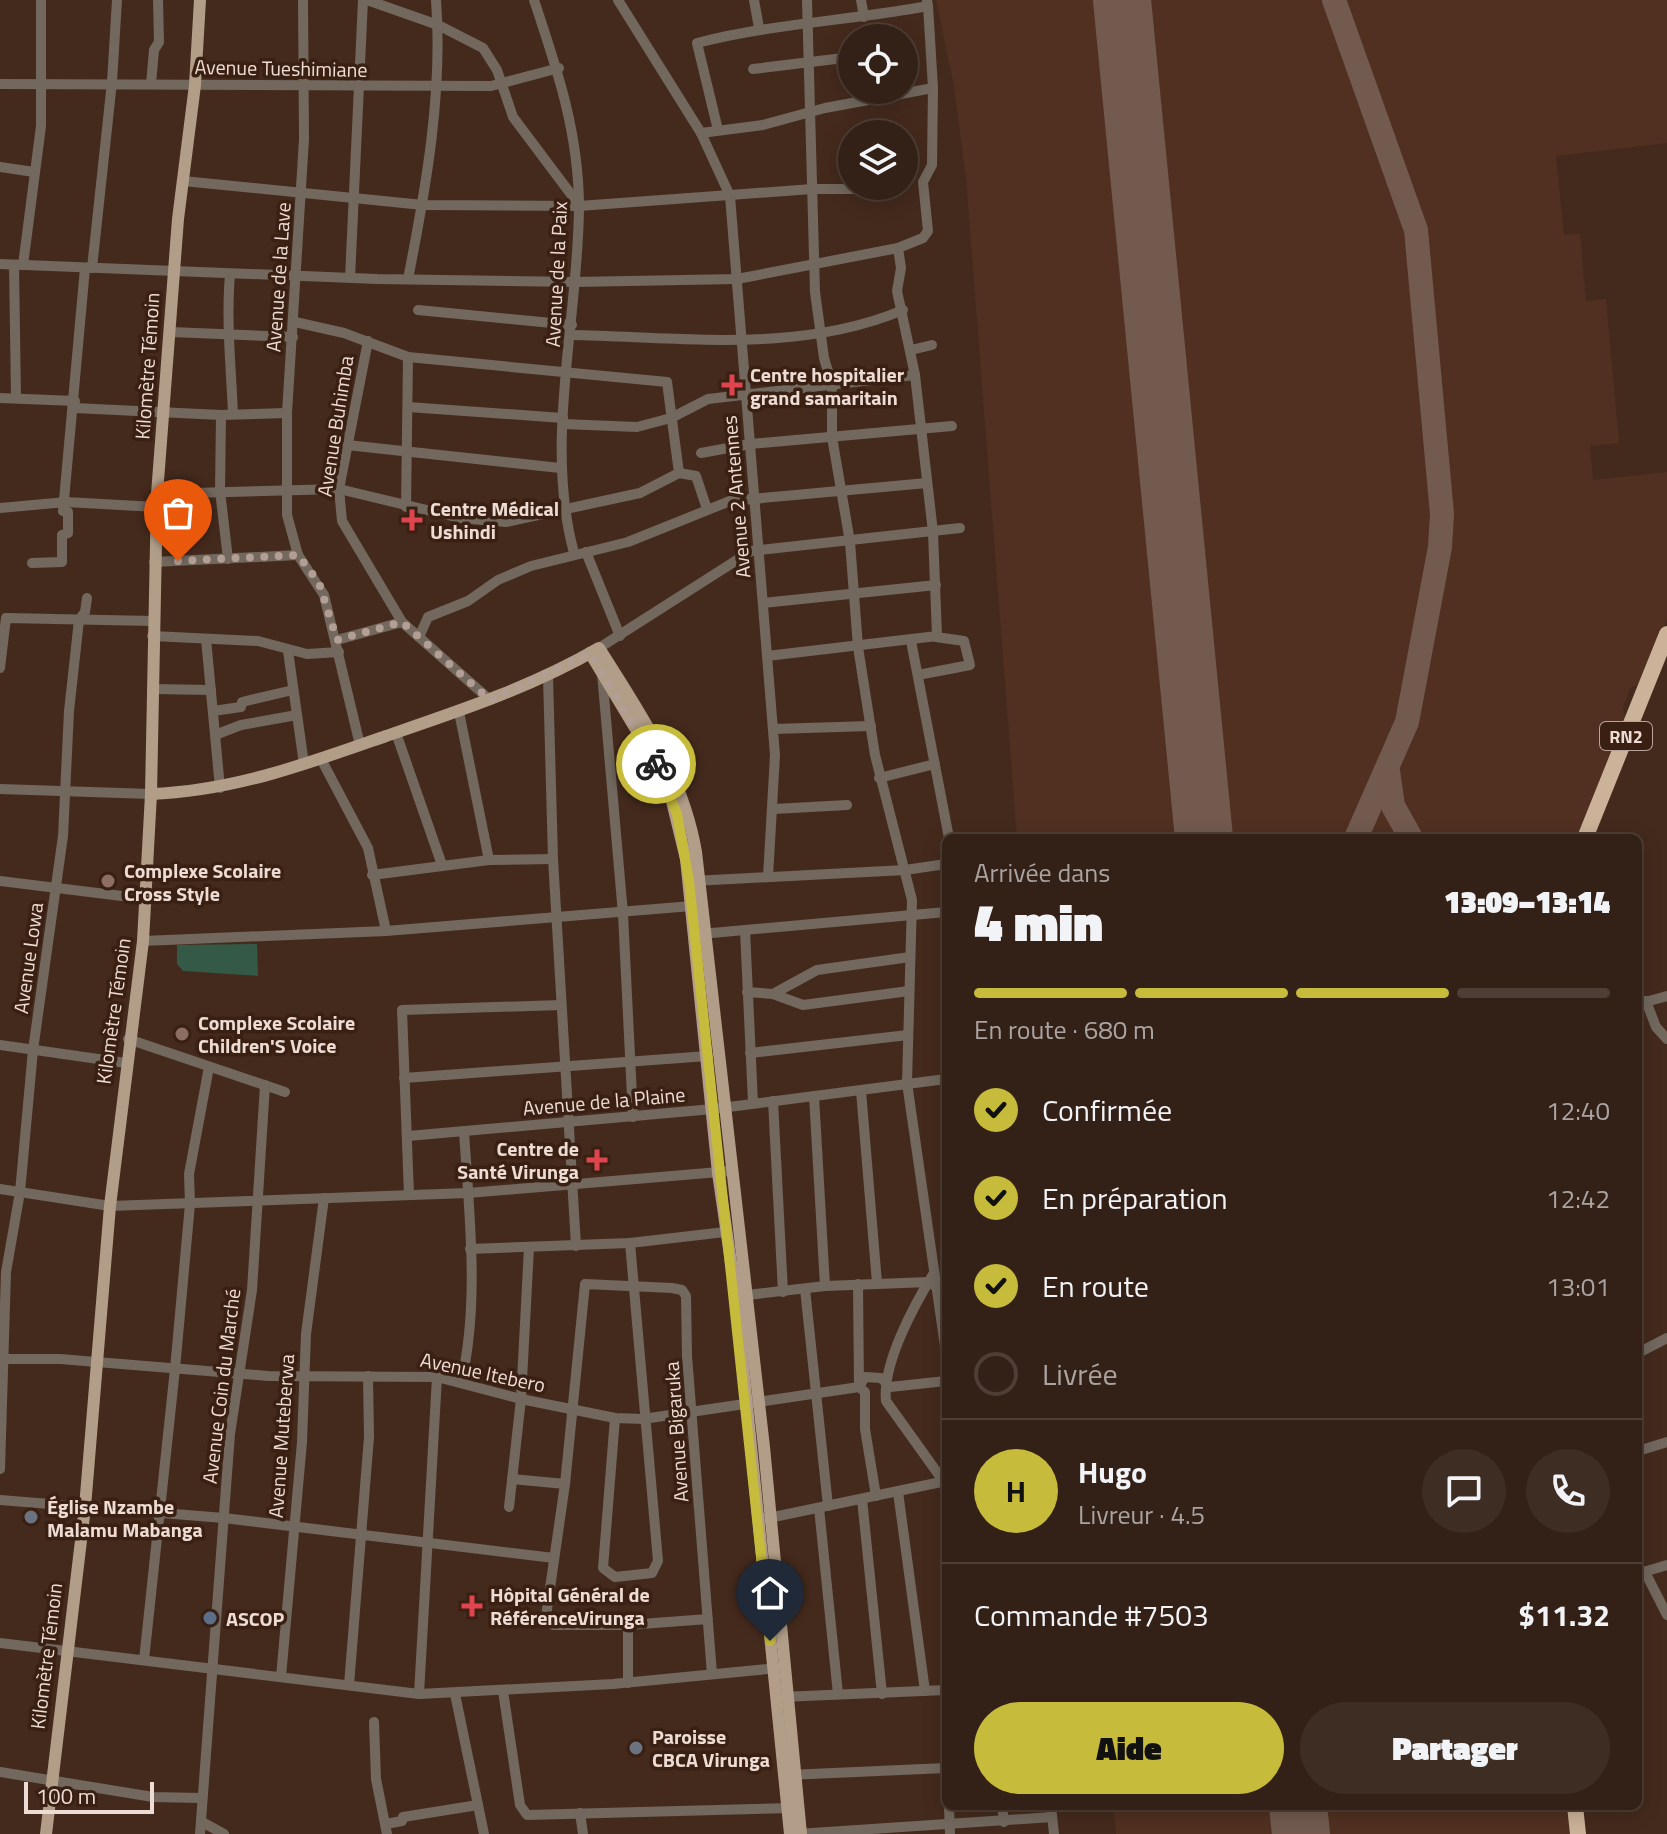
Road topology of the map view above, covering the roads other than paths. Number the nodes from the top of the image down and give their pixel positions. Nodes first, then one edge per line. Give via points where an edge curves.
1 (41, 0) edge
2 (117, 0) edge
3 (158, 0) edge
4 (200, 0) edge
5 (303, 0) edge
6 (365, 0) edge
7 (436, 0) edge
8 (534, 0) edge
9 (618, 0) edge
10 (754, 0) edge
11 (807, 0) edge
12 (861, 0) edge
13 (927, 3) edge
14 (864, 17) junction
15 (438, 25) junction
16 (809, 25) junction
17 (759, 28) junction
18 (838, 60) edge
19 (809, 65) junction
20 (559, 68) junction
21 (753, 69) dead end
22 (43, 82) junction
23 (112, 82) junction
24 (0, 84) edge
25 (151, 84) junction
26 (195, 85) junction
27 (501, 85) junction
28 (358, 87) junction
29 (305, 88) junction
30 (435, 88) junction
31 (933, 88) junction
32 (918, 90) edge
33 (842, 104) edge
34 (812, 112) junction
35 (718, 130) junction
36 (701, 133) junction
37 (0, 167) edge
38 (34, 172) junction
39 (183, 181) junction
40 (812, 189) junction
41 (838, 189) edge
42 (301, 195) junction
43 (730, 196) junction
44 (353, 200) junction
45 (423, 205) junction
46 (579, 206) junction
47 (898, 248) junction
48 (0, 264) edge
49 (814, 264) junction
50 (18, 265) junction
51 (89, 268) junction
52 (174, 272) junction
53 (230, 274) junction
54 (295, 276) junction
55 (350, 278) junction
56 (408, 279) junction
57 (737, 279) junction
58 (575, 282) junction
59 (418, 310) dead end
60 (903, 310) junction
61 (295, 322) junction
62 (572, 330) junction
63 (820, 331) junction
64 (171, 332) junction
65 (229, 332) junction
66 (293, 337) junction
67 (368, 341) junction
68 (741, 341) junction
69 (932, 345) dead end
70 (911, 350) junction
71 (408, 357) junction
72 (569, 370) junction
73 (915, 375) junction
74 (832, 385) junction
75 (746, 392) junction
76 (0, 398) edge
77 (16, 398) junction
78 (74, 404) junction
79 (408, 407) junction
80 (165, 413) junction
81 (287, 413) junction
82 (227, 415) junction
83 (671, 418) junction
84 (563, 421) junction
85 (952, 426) dead end
86 (921, 429) junction
87 (832, 437) junction
88 (750, 444) junction
89 (347, 445) junction
90 (701, 453) dead end
91 (408, 454) junction
92 (560, 468) junction
93 (679, 473) junction
94 (927, 483) junction
95 (285, 489) junction
96 (339, 489) junction
97 (841, 489) junction
98 (220, 491) junction
99 (753, 498) junction
100 (157, 500) junction
101 (66, 502) junction
102 (406, 507) junction
103 (0, 508) edge
104 (707, 509) junction
105 (563, 510) junction
106 (960, 528) dead end
107 (933, 532) junction
108 (850, 542) junction
109 (758, 550) junction
110 (580, 553) junction
111 (298, 555) junction
112 (228, 559) junction
113 (154, 562) junction
114 (32, 563) dead end
115 (936, 585) junction
116 (854, 593) junction
117 (87, 598) dead end
118 (763, 603) junction
119 (2, 619) edge
120 (79, 620) junction
121 (152, 621) junction
122 (402, 622) junction
123 (1667, 634) edge
124 (152, 636) junction
125 (620, 636) junction
126 (419, 637) junction
127 (936, 637) junction
128 (206, 639) junction
129 (337, 640) junction
130 (911, 641) junction
131 (858, 647) junction
132 (594, 650) junction
133 (288, 651) junction
134 (339, 652) junction
135 (767, 656) junction
136 (0, 668) edge
137 (601, 671) junction
138 (918, 675) junction
139 (548, 676) junction
140 (152, 689) junction
141 (211, 690) junction
142 (293, 690) junction
143 (490, 700) junction
144 (213, 711) junction
145 (459, 712) junction
146 (297, 715) junction
147 (871, 726) junction
148 (773, 729) junction
149 (396, 733) junction
150 (215, 735) junction
151 (360, 745) junction
152 (321, 759) junction
153 (304, 764) junction
154 (935, 764) junction
155 (879, 778) junction
156 (671, 781) junction
157 (220, 788) junction
158 (0, 789) edge
159 (64, 792) junction
160 (151, 794) junction
161 (847, 805) dead end
162 (774, 809) junction
163 (948, 834) edge
164 (1587, 834) edge
165 (553, 859) junction
166 (489, 860) junction
167 (442, 865) junction
168 (942, 865) edge
169 (905, 870) junction
170 (372, 875) junction
171 (768, 877) junction
172 (0, 881) edge
173 (695, 881) junction
174 (56, 887) junction
175 (146, 899) junction
176 (692, 906) junction
177 (942, 912) edge
178 (912, 913) junction
179 (623, 914) junction
180 (557, 919) junction
181 (745, 930) junction
182 (386, 931) junction
183 (702, 933) junction
184 (143, 941) junction
185 (910, 957) junction
186 (909, 991) junction
187 (747, 992) junction
188 (773, 994) junction
189 (1667, 996) edge
190 (1642, 1003) edge
191 (561, 1005) junction
192 (908, 1035) junction
193 (128, 1039) junction
194 (1667, 1039) edge
195 (0, 1045) edge
196 (33, 1050) junction
197 (750, 1053) junction
198 (708, 1056) junction
199 (630, 1062) junction
200 (126, 1063) junction
201 (565, 1066) junction
202 (209, 1067) junction
203 (404, 1078) junction
204 (942, 1079) edge
205 (907, 1083) junction
206 (265, 1085) junction
207 (861, 1091) junction
208 (285, 1092) dead end
209 (814, 1096) junction
210 (773, 1101) junction
211 (753, 1103) junction
212 (718, 1108) junction
213 (633, 1117) junction
214 (568, 1122) junction
215 (464, 1131) junction
216 (408, 1136) junction
217 (724, 1172) junction
218 (572, 1184) junction
219 (0, 1189) edge
220 (20, 1192) junction
221 (468, 1193) junction
222 (409, 1195) junction
223 (324, 1198) junction
224 (256, 1201) junction
225 (190, 1204) junction
226 (110, 1206) junction
227 (725, 1232) junction
228 (630, 1243) junction
229 (576, 1246) junction
230 (529, 1248) junction
231 (470, 1249) junction
232 (932, 1278) junction
233 (877, 1283) junction
234 (858, 1284) junction
235 (825, 1286) junction
236 (942, 1286) edge
237 (635, 1287) junction
238 (805, 1289) junction
239 (783, 1292) junction
240 (742, 1296) junction
241 (1667, 1338) edge
242 (1642, 1351) edge
243 (2, 1359) edge
244 (95, 1363) junction
245 (175, 1369) junction
246 (241, 1373) junction
247 (368, 1376) junction
248 (304, 1377) junction
249 (437, 1377) junction
250 (942, 1381) edge
251 (461, 1383) junction
252 (885, 1387) junction
253 (862, 1389) junction
254 (816, 1392) junction
255 (521, 1399) junction
256 (753, 1403) junction
257 (572, 1409) junction
258 (693, 1412) junction
259 (615, 1418) junction
260 (643, 1419) junction
261 (1667, 1442) edge
262 (1642, 1450) edge
263 (0, 1469) edge
264 (942, 1478) edge
265 (512, 1479) junction
266 (942, 1483) edge
267 (565, 1484) junction
268 (898, 1492) junction
269 (876, 1496) junction
270 (862, 1499) junction
271 (0, 1500) edge
272 (85, 1507) junction
273 (509, 1507) dead end
274 (823, 1507) junction
275 (162, 1515) junction
276 (224, 1518) junction
277 (764, 1518) junction
278 (292, 1527) junction
279 (361, 1534) junction
280 (430, 1543) junction
281 (554, 1558) junction
282 (1667, 1565) edge
283 (1642, 1572) edge
284 (1642, 1574) edge
285 (1667, 1615) edge
286 (708, 1619) junction
287 (628, 1625) junction
288 (0, 1643) edge
289 (69, 1651) junction
290 (144, 1660) junction
291 (211, 1668) junction
292 (780, 1668) junction
293 (712, 1674) junction
294 (281, 1677) junction
295 (628, 1683) junction
296 (349, 1685) junction
297 (942, 1690) edge
298 (503, 1691) junction
299 (925, 1691) junction
300 (419, 1694) junction
301 (455, 1694) junction
302 (838, 1694) junction
303 (882, 1694) junction
304 (782, 1696) junction
305 (374, 1722) dead end
306 (942, 1768) edge
307 (0, 1772) edge
308 (790, 1775) junction
309 (50, 1778) junction
310 (201, 1798) junction
311 (478, 1805) junction
312 (794, 1808) junction
313 (1002, 1810) edge
314 (1575, 1810) edge
315 (1051, 1812) edge
316 (580, 1813) junction
317 (202, 1822) junction
318 (1004, 1822) junction
319 (386, 1829) edge
320 (950, 1829) edge
321 (46, 1834) edge
322 (200, 1834) edge
323 (224, 1834) edge
324 (484, 1834) edge
325 (583, 1834) edge
326 (790, 1834) edge
327 (800, 1834) edge
328 (1054, 1834) edge
329 (1578, 1834) edge

1 - 22 street
2 - 23 street
3 - 25 street via 159,42
4 - 26 main road, Kilomètre Témoin
5 - 29 street, Avenue de la Lave
6 - 15 street
6 - 28 street
7 - 15 street
8 - 20 street, Avenue de la Paix
9 - 36 street, Avenue 2 Antennes
10 - 17 street
11 - 16 street
12 - 14 street
13 - 14 street
13 - 31 street
14 - 16 street
15 - 27 street via 483,48
15 - 30 street
16 - 17 street
16 - 19 street
17 - 35 street via 697,43
18 - 19 street
19 - 21 street
19 - 34 street
20 - 27 street, Avenue Tueshimiane
20 - 46 street, Avenue de la Paix via 573,135
22 - 23 street, Avenue Tueshimiane
22 - 24 street, Avenue Tueshimiane
22 - 38 street
23 - 25 street, Avenue Tueshimiane
23 - 51 street
25 - 26 street, Avenue Tueshimiane
26 - 29 street, Avenue Tueshimiane
26 - 39 main road, Kilomètre Témoin
27 - 30 street, Avenue Tueshimiane
27 - 46 street via 513,117
28 - 29 street, Avenue Tueshimiane
28 - 30 street, Avenue Tueshimiane
28 - 44 street
29 - 42 street, Avenue de la Lave
30 - 45 street
31 - 32 street
31 - 47 street via 932,165 923,182 928,231
33 - 34 street
34 - 35 street
34 - 40 street
35 - 36 street
36 - 43 street, Avenue 2 Antennes
37 - 38 street
38 - 50 street
39 - 42 street
39 - 52 main road, Kilomètre Témoin
40 - 41 street
40 - 43 street
40 - 49 street
42 - 44 street
42 - 54 street, Avenue de la Lave
43 - 46 street
43 - 57 street, Avenue 2 Antennes
44 - 45 street
44 - 55 street
45 - 46 street
45 - 56 street
46 - 58 street, Avenue de la Paix
47 - 49 street
47 - 60 street via 897,291
48 - 50 street
49 - 57 street
49 - 63 street
50 - 51 street
50 - 77 street
51 - 52 street
51 - 78 street
52 - 53 street
52 - 64 main road, Kilomètre Témoin
53 - 54 street
53 - 65 street
54 - 55 street
54 - 61 street, Avenue de la Lave
55 - 56 street
56 - 58 street
57 - 58 street
57 - 68 street, Avenue 2 Antennes
58 - 62 street, Avenue de la Paix
59 - 62 street
60 - 63 street via 857,326
60 - 70 street
61 - 66 street, Avenue de la Lave
61 - 67 street
62 - 68 street
62 - 72 street, Avenue de la Paix
63 - 68 street
63 - 74 street
64 - 65 street
64 - 80 main road, Kilomètre Témoin
65 - 66 street
65 - 82 street
66 - 81 street, Avenue de la Lave
67 - 71 street
67 - 89 street, Avenue Buhimba
68 - 75 street, Avenue 2 Antennes
69 - 70 street
70 - 73 street
71 - 72 street
71 - 79 street
72 - 83 street via 667,382
72 - 84 street, Avenue de la Paix
73 - 74 street
73 - 86 street
74 - 75 street
74 - 87 street
75 - 83 street via 697,402
75 - 88 street, Avenue 2 Antennes
76 - 77 street
77 - 78 street
78 - 80 street
78 - 101 street
79 - 84 street
79 - 91 street
80 - 82 street
80 - 100 main road, Kilomètre Témoin
81 - 82 street
81 - 95 street, Avenue de la Lave
82 - 98 street
83 - 84 street via 637,427
83 - 93 street
84 - 92 street, Avenue de la Paix
85 - 86 street
86 - 87 street
86 - 94 street
87 - 88 street
87 - 97 street
88 - 90 street
88 - 99 street, Avenue 2 Antennes
89 - 91 street
89 - 96 street, Avenue Buhimba
91 - 92 street
91 - 102 street
92 - 105 street, Avenue de la Paix
93 - 104 street via 696,476
93 - 105 street via 640,493
94 - 97 street
94 - 107 street
95 - 96 street
95 - 98 street
95 - 111 street, Avenue de la Lave
96 - 102 street
96 - 122 street, Avenue Buhimba via 347,535
97 - 99 street
97 - 108 street
98 - 100 street
98 - 112 street
99 - 104 street
99 - 109 street, Avenue 2 Antennes
100 - 101 street
100 - 113 main road, Kilomètre Témoin
101 - 103 street
101 - 114 street via 68,533 62,535 62,562
102 - 105 street via 506,522
104 - 110 street via 628,542
105 - 110 street, Avenue de la Paix
106 - 107 street
107 - 108 street
107 - 115 street
108 - 109 street
108 - 116 street
109 - 118 street, Avenue 2 Antennes
109 - 125 street via 735,559
110 - 125 street, Avenue de la Paix
110 - 126 street via 506,576 468,601 431,616
111 - 112 street
111 - 129 street, Avenue de la Lave via 319,583
112 - 113 street
113 - 121 main road, Kilomètre Témoin
115 - 116 street
115 - 127 street
116 - 118 street
116 - 131 street
117 - 120 street, Avenue Lowa
118 - 135 street, Avenue 2 Antennes
119 - 120 street
119 - 136 street
120 - 121 street
120 - 159 street, Avenue Lowa
121 - 124 main road, Kilomètre Témoin
122 - 126 street, Avenue Buhimba
122 - 129 street
123 - 164 highway, RN2
124 - 128 street
124 - 140 main road, Kilomètre Témoin
125 - 132 street
126 - 143 street, Avenue Buhimba
127 - 130 street
127 - 138 street via 964,641 970,665
128 - 133 street via 258,641
128 - 141 street
129 - 134 street, Avenue de la Lave
130 - 131 street
130 - 138 street
131 - 135 street
131 - 147 street
132 - 137 main road
132 - 139 main road
132 - 156 main road
133 - 134 street
133 - 142 street
134 - 151 street, Avenue de la Lave
135 - 148 street, Avenue 2 Antennes
137 - 156 main road
137 - 179 street
138 - 154 street
139 - 143 main road
139 - 165 street
140 - 141 street
140 - 160 main road, Kilomètre Témoin
141 - 144 street
142 - 144 street
142 - 146 street
143 - 145 main road
144 - 150 street
145 - 149 main road
145 - 166 street
146 - 150 street
146 - 153 street
147 - 148 street
147 - 155 street
148 - 162 street, Avenue 2 Antennes
149 - 151 main road
149 - 167 street
150 - 157 street
151 - 152 main road
152 - 153 main road
152 - 170 street via 362,831
153 - 157 main road
154 - 155 street
154 - 163 street
155 - 169 street
156 - 173 main road
157 - 160 main road
158 - 159 street
159 - 160 street
159 - 174 street, Avenue Lowa
160 - 175 main road, Kilomètre Témoin
161 - 162 street
162 - 171 street, Avenue 2 Antennes
165 - 166 street
165 - 180 street
166 - 167 street
167 - 170 street
168 - 169 street
169 - 171 street
169 - 178 street
170 - 182 street
171 - 173 street
172 - 174 street
173 - 176 main road
173 - 183 main road
174 - 175 street
174 - 196 street, Avenue Lowa
175 - 184 main road, Kilomètre Témoin
176 - 179 street
176 - 183 main road
177 - 178 street
178 - 181 street
178 - 185 street
179 - 180 street
179 - 199 street
180 - 182 street
180 - 191 street
181 - 183 street
181 - 187 street
182 - 184 street
183 - 198 main road
183 - 212 main road
184 - 193 main road, Kilomètre Témoin
185 - 186 street
185 - 188 street via 817,970
186 - 188 street via 803,1005
186 - 192 street
187 - 188 street
187 - 197 street
189 - 190 street
190 - 194 street
191 - 201 street
191 - 203 street via 402,1010
192 - 197 street
192 - 205 street
193 - 200 main road, Kilomètre Témoin
193 - 202 street
195 - 196 street
196 - 200 street
196 - 220 street, Avenue Lowa
197 - 211 street
198 - 199 street
198 - 212 main road
199 - 201 street
199 - 213 street
200 - 226 main road, Kilomètre Témoin
201 - 203 street
201 - 214 street
202 - 206 street
202 - 225 street via 193,1141
203 - 216 street
204 - 205 street, Avenue de la Plaine
205 - 207 street, Avenue de la Plaine
205 - 232 street
206 - 208 street
206 - 224 street, Avenue Coin du Marché
207 - 209 street, Avenue de la Plaine
207 - 233 street
209 - 210 street, Avenue de la Plaine
209 - 235 street
210 - 211 street, Avenue de la Plaine
210 - 239 street
211 - 212 street, Avenue de la Plaine
212 - 213 street, Avenue de la Plaine
212 - 217 main road
213 - 214 street, Avenue de la Plaine
214 - 215 street, Avenue de la Plaine
214 - 218 street
215 - 216 street, Avenue de la Plaine
215 - 221 street
216 - 222 street
217 - 218 street
217 - 227 main road
217 - 240 main road
218 - 221 street
218 - 229 street
219 - 220 street
220 - 226 street
220 - 243 street, Avenue Lowa via 7,1269
221 - 222 street
221 - 231 street
222 - 223 street
223 - 224 street
223 - 248 street, Avenue Muteberwa
224 - 225 street
224 - 246 street, Avenue Coin du Marché
225 - 226 street
225 - 245 street
226 - 244 main road, Kilomètre Témoin
227 - 228 street
227 - 240 main road
228 - 229 street
228 - 237 street
229 - 230 street
230 - 231 street
230 - 255 street
231 - 251 street via 470,1337
232 - 233 street
232 - 236 street
232 - 252 street via 886,1371
233 - 234 street
234 - 235 street
234 - 253 street
235 - 238 street
237 - 257 street, Avenue Bigaruka via 582,1287
237 - 258 street, Avenue Bigaruka via 685,1292
237 - 260 street
238 - 239 street
238 - 254 street
239 - 240 street
240 - 256 main road
241 - 242 street
243 - 244 street, Avenue Itebero
243 - 263 street, Avenue Lowa
244 - 245 street, Avenue Itebero
244 - 272 main road, Kilomètre Témoin
245 - 246 street, Avenue Itebero
245 - 275 street
246 - 248 street, Avenue Itebero
246 - 276 street, Avenue Coin du Marché
247 - 248 street, Avenue Itebero
247 - 249 street, Avenue Itebero
247 - 279 street
248 - 278 street, Avenue Muteberwa
249 - 251 street, Avenue Itebero
249 - 280 street
250 - 252 street, Avenue Itebero
251 - 255 street, Avenue Itebero
252 - 253 street
252 - 253 street, Avenue Itebero via 876,1376 865,1377
252 - 264 street via 886,1401
253 - 254 street, Avenue Itebero
253 - 269 street
254 - 256 street, Avenue Itebero
254 - 274 street
255 - 257 street, Avenue Itebero
255 - 265 street
256 - 258 street, Avenue Itebero
256 - 277 main road
257 - 259 street, Avenue Itebero
257 - 267 street
258 - 260 street, Avenue Itebero
258 - 286 street, Avenue Bigaruka
259 - 260 street, Avenue Itebero
259 - 260 street via 603,1559 607,1574 615,1577 652,1573 658,1567
261 - 262 street
265 - 267 street
265 - 273 street
266 - 268 street
267 - 281 street
268 - 269 street
268 - 299 street
269 - 270 street
270 - 274 street
270 - 303 street
271 - 272 street
272 - 275 street
272 - 289 main road, Kilomètre Témoin
274 - 277 street
274 - 302 street
275 - 276 street
275 - 290 street
276 - 278 street
276 - 291 street, Avenue Coin du Marché
277 - 292 main road
278 - 279 street
278 - 294 street, Avenue Muteberwa
279 - 280 street
279 - 296 street
280 - 281 street
280 - 300 street
281 - 287 street via 546,1616 553,1625
282 - 283 street
284 - 285 street
286 - 287 street
286 - 293 street, Avenue Bigaruka
287 - 295 street
288 - 289 street
289 - 290 street
289 - 309 main road, Kilomètre Témoin
290 - 291 street
291 - 294 street
291 - 310 street, Avenue Coin du Marché
292 - 293 street
292 - 304 main road
293 - 295 street
294 - 296 street
295 - 298 street
296 - 300 street
297 - 299 street
298 - 301 street
298 - 316 street via 522,1810 533,1817
299 - 303 street
300 - 301 street
301 - 311 street
302 - 303 street
302 - 304 street
304 - 308 main road
305 - 319 street via 376,1779
306 - 308 street
307 - 309 street
308 - 312 main road
309 - 310 street via 153,1797
309 - 321 main road, Kilomètre Témoin
310 - 317 street, Avenue Coin du Marché
311 - 319 street via 403,1817
311 - 324 street
312 - 316 street
312 - 326 main road
312 - 327 main road
313 - 318 street
314 - 329 highway
315 - 318 street
315 - 328 street
316 - 325 street
317 - 322 street, Avenue Coin du Marché
317 - 323 street
318 - 320 street
320 - 327 street

